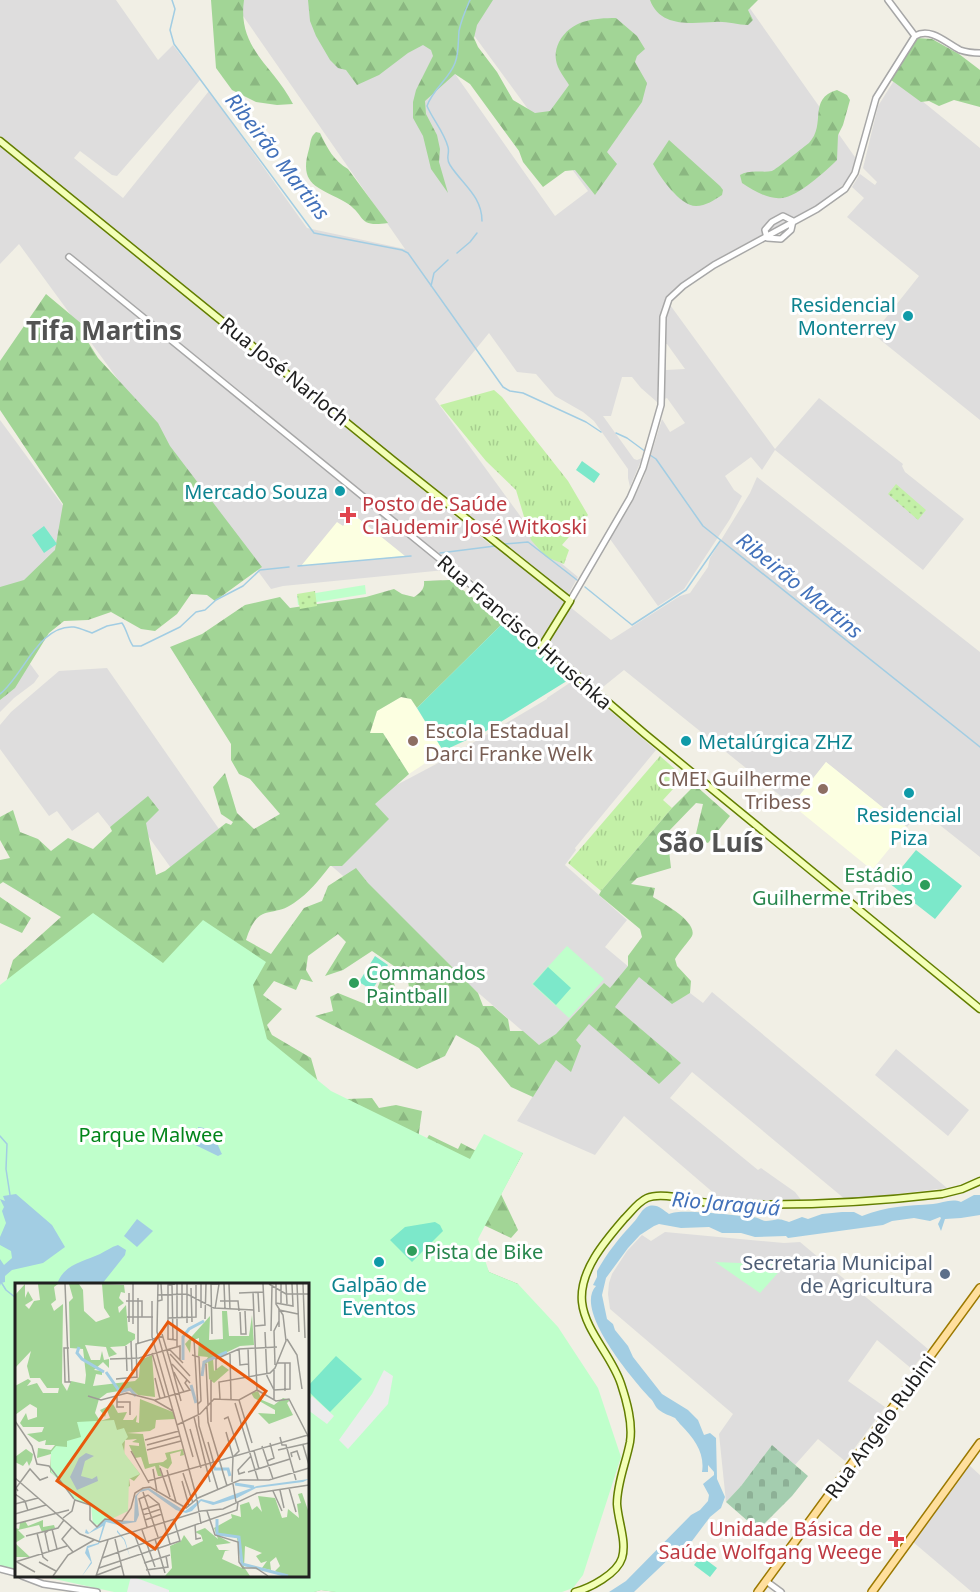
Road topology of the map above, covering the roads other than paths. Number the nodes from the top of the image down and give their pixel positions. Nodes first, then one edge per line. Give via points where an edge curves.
1 (888, 0) edge
2 (915, 36) junction
3 (980, 53) edge
4 (0, 141) edge
5 (793, 221) junction
6 (765, 236) junction
7 (69, 257) dead end
8 (570, 601) junction
9 (542, 646) junction
10 (980, 1009) edge
11 (980, 1181) edge
12 (980, 1288) edge
13 (980, 1443) edge
14 (0, 1569) edge
15 (15, 1574) edge
16 (27, 1577) edge
17 (766, 1581) junction
18 (97, 1592) edge
19 (575, 1592) edge
20 (759, 1592) edge
21 (781, 1592) edge
22 (872, 1592) edge

1 - 2 street
2 - 3 street via 932,34 960,50
2 - 5 street via 876,98 850,181 834,199
4 - 8 main road, Rua José Narloch
5 - 6 street
5 - 6 street via 784,237
5 - 6 street via 786,216 777,218 767,226
6 - 8 street via 683,286 664,307 661,405 649,451 630,498
7 - 9 street, Rua Francisco Hruschka
8 - 9 main road
9 - 10 main road, Rua Francisco Hruschka
11 - 19 main road via 942,1194 856,1202 710,1203 658,1195 639,1204 601,1248 582,1293 587,1321 618,1374 631,1428 617,1505 622,1558 606,1577
12 - 17 main road, Rua Angelo Rubini
13 - 22 main road
14 - 15 street
16 - 18 street via 43,1584
17 - 20 main road, Rua Angelo Rubini
17 - 21 street

